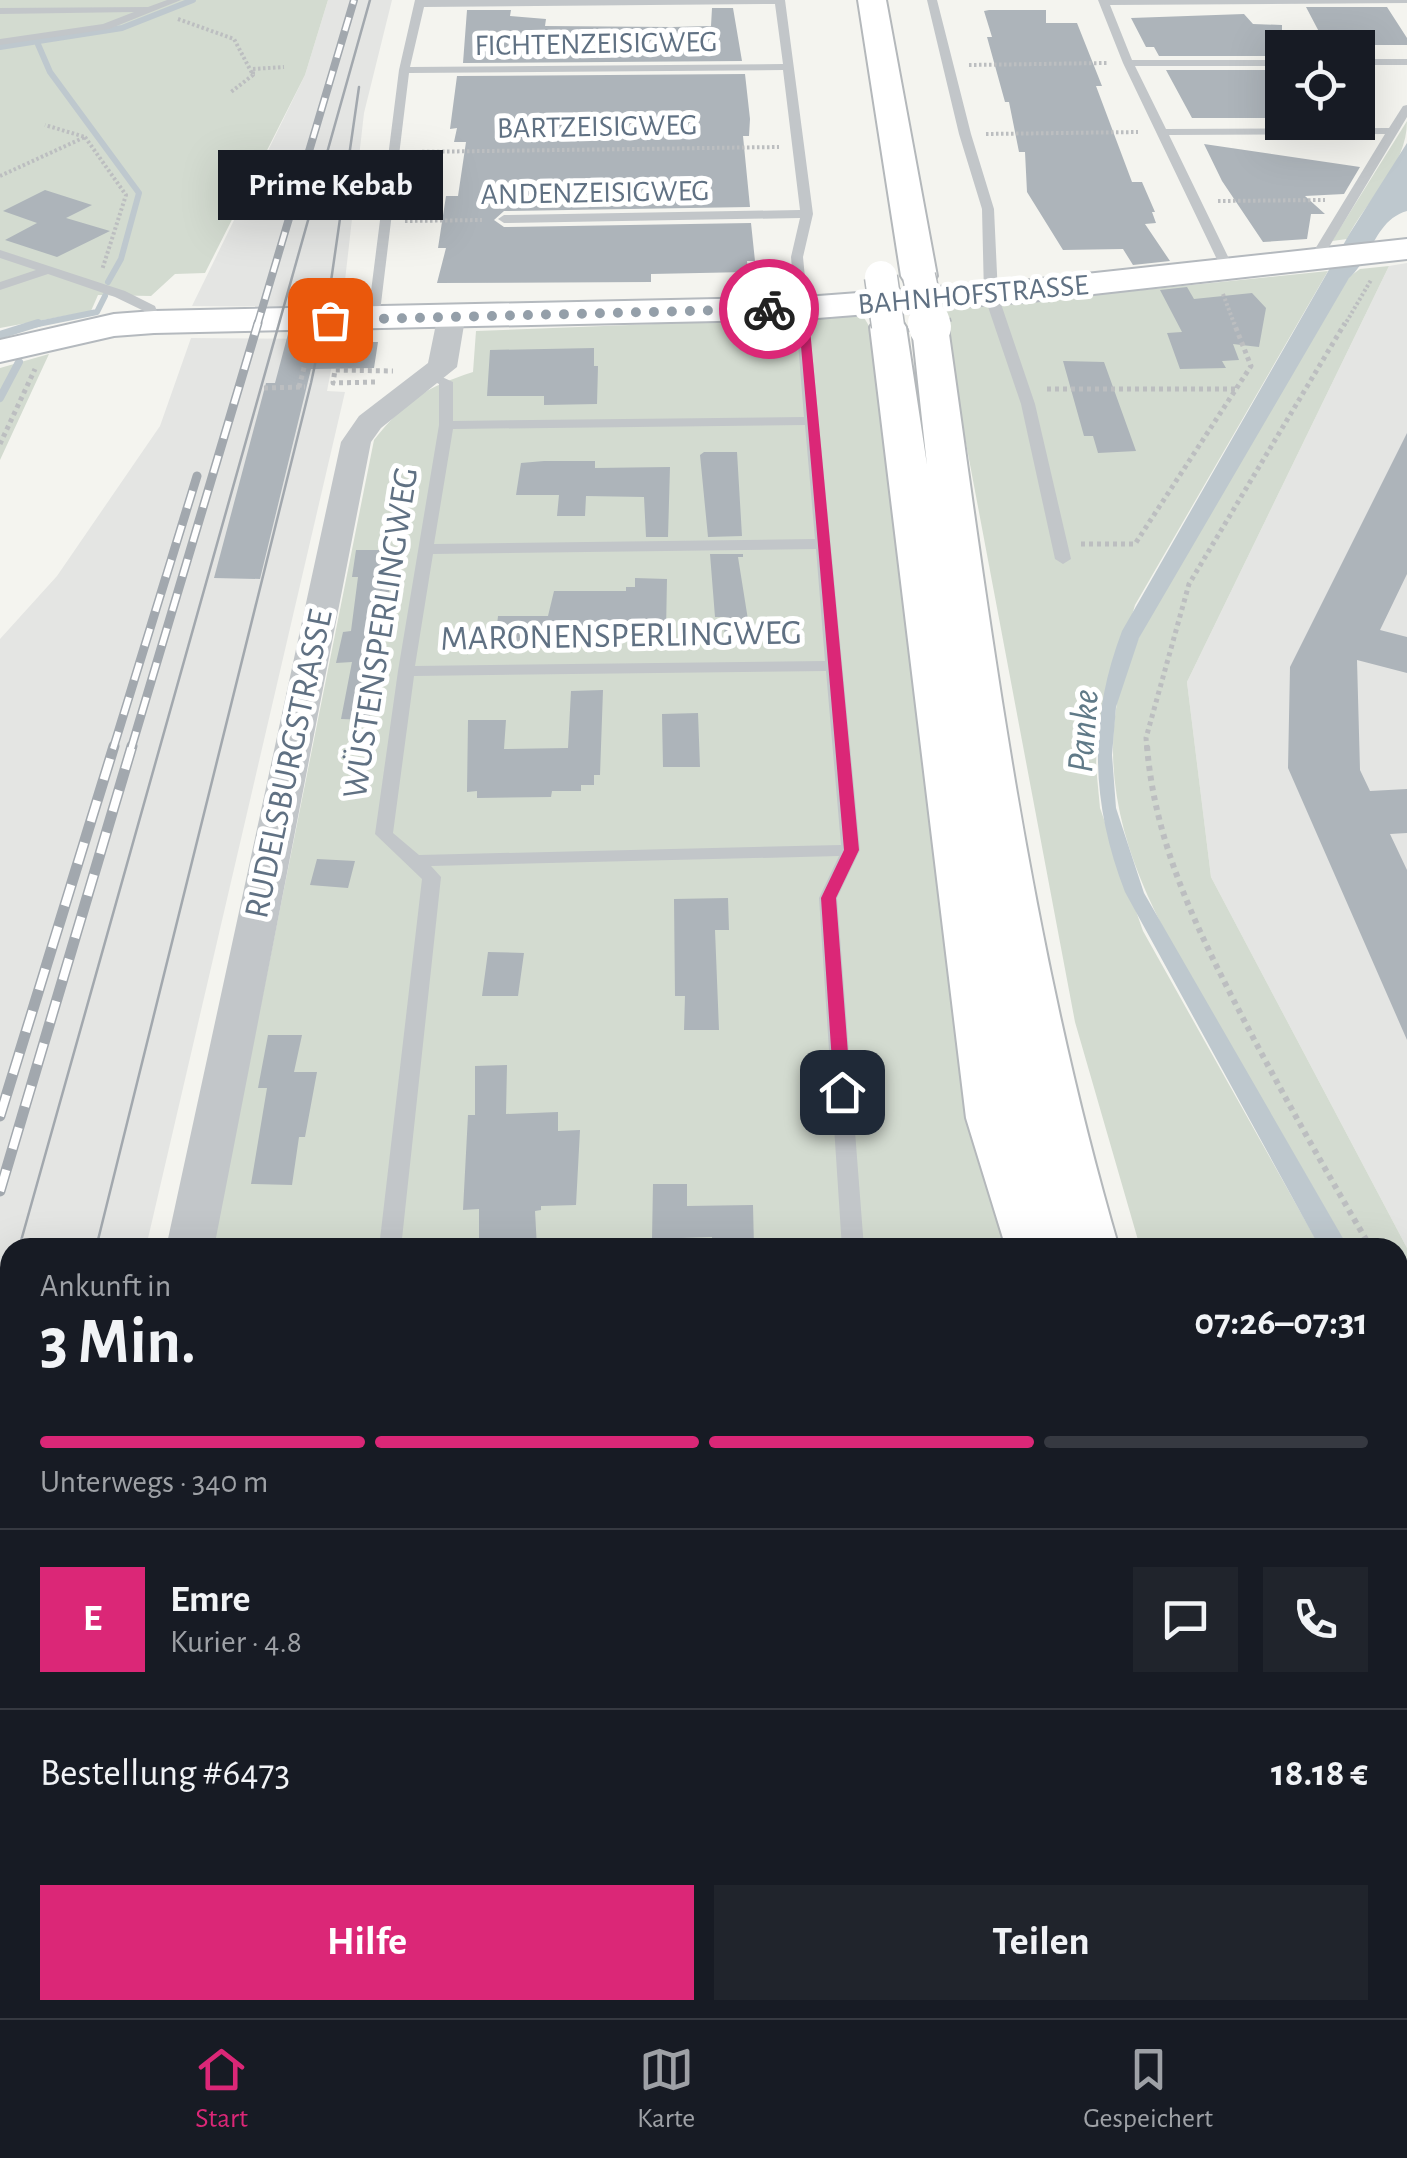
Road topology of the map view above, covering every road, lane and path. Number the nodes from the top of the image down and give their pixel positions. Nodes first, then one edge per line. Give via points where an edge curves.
1 (176, 0) edge
2 (780, 0) edge
3 (842, 0) edge
4 (872, 0) edge
5 (932, 0) edge
6 (1407, 0) edge
7 (1104, 1) edge
8 (419, 2) edge
9 (156, 9) junction
10 (0, 11) edge
11 (175, 18) dead end
12 (0, 42) edge
13 (850, 59) dead end
14 (1265, 62) edge
15 (1375, 62) edge
16 (1407, 62) edge
17 (1128, 63) junction
18 (948, 65) junction
19 (284, 67) dead end
20 (789, 67) junction
21 (404, 70) junction
22 (253, 75) junction
23 (231, 92) dead end
24 (1407, 108) edge
25 (45, 124) dead end
26 (1392, 130) junction
27 (1161, 132) junction
28 (965, 134) junction
29 (84, 137) junction
30 (800, 147) junction
31 (394, 152) junction
32 (0, 176) edge
33 (1351, 200) junction
34 (1195, 202) junction
35 (807, 214) junction
36 (504, 219) joint
37 (384, 221) junction
38 (875, 237) dead end
39 (0, 254) edge
40 (1390, 256) edge
41 (1319, 259) junction
42 (48, 270) junction
43 (1223, 276) junction
44 (97, 285) junction
45 (0, 286) edge
46 (991, 295) junction
47 (803, 308) junction
48 (451, 319) junction
49 (372, 320) junction
50 (154, 322) junction
51 (909, 327) junction
52 (0, 350) edge
53 (304, 364) dead end
54 (37, 366) dead end
55 (378, 370) dead end
56 (432, 376) junction
57 (388, 382) dead end
58 (264, 388) dead end
59 (1236, 388) junction
60 (1024, 390) junction
61 (814, 421) junction
62 (446, 425) junction
63 (0, 444) edge
64 (824, 544) junction
65 (426, 549) junction
66 (1062, 552) joint
67 (836, 666) junction
68 (406, 671) junction
69 (851, 850) junction
70 (414, 861) junction
71 (192, 1238) edge
72 (391, 1238) edge
73 (852, 1238) edge
74 (1034, 1238) edge
75 (1085, 1238) edge
76 (1364, 1238) edge

1 - 9 lane
2 - 8 lane
2 - 20 lane, MARONENSPERLINGWEG
3 - 13 main road
4 - 51 main road, bridge via 919,276
5 - 18 lane
6 - 7 lane
7 - 17 lane
8 - 21 lane
9 - 10 lane
9 - 12 lane via 105,27
11 - 22 path via 234,39
14 - 17 lane
15 - 16 lane
17 - 18 path
17 - 27 lane
18 - 28 lane
19 - 22 path via 252,68
20 - 21 lane, FICHTENZEISIGWEG
20 - 30 lane, MARONENSPERLINGWEG
21 - 31 lane
22 - 23 path
24 - 26 lane
25 - 29 path
26 - 27 lane
26 - 33 lane
27 - 28 path
27 - 34 lane
28 - 46 lane via 988,209
29 - 32 path
29 - 44 path via 126,195
30 - 31 path, BARTZEISIGWEG
30 - 35 lane, MARONENSPERLINGWEG
31 - 37 lane
33 - 34 path
33 - 41 lane
34 - 43 lane
35 - 36 lane, ANDENZEISIGWEG
35 - 47 lane, MARONENSPERLINGWEG via 797,256
36 - 37 path, ANDENZEISIGWEG
37 - 49 lane
38 - 51 main road, bridge via 881,277
39 - 42 lane
40 - 41 main road, BAHNHOFSTRASSE
40 - 76 path via 1190,584 1146,738 1160,830 1199,934
41 - 43 main road, BAHNHOFSTRASSE
42 - 44 lane
42 - 45 lane
43 - 46 main road, BAHNHOFSTRASSE
43 - 59 path via 1251,366
44 - 50 lane via 150,309
46 - 47 main road, BAHNHOFSTRASSE
46 - 60 lane
47 - 48 main road, BAHNHOFSTRASSE
47 - 61 lane, MARONENSPERLINGWEG
48 - 49 main road, BAHNHOFSTRASSE
48 - 56 street via 442,367
49 - 50 main road, BAHNHOFSTRASSE
50 - 52 main road, BAHNHOFSTRASSE
51 - 74 main road via 995,1118
51 - 75 main road via 1002,881
53 - 58 path via 302,387
54 - 63 path
55 - 57 path via 335,370 333,383
56 - 62 lane, WÜSTENSPERLINGWEG via 446,382
56 - 71 street, RUDELSBURGSTRASSE via 370,422 356,442
59 - 60 path
59 - 66 path via 1135,544
60 - 66 lane
61 - 62 lane
61 - 64 lane, MARONENSPERLINGWEG
62 - 65 lane, WÜSTENSPERLINGWEG
64 - 65 lane
64 - 67 lane, MARONENSPERLINGWEG
65 - 68 lane, WÜSTENSPERLINGWEG
67 - 68 lane, MARONENSPERLINGWEG
67 - 69 lane, MARONENSPERLINGWEG
68 - 70 lane, WÜSTENSPERLINGWEG via 384,834
69 - 70 lane
69 - 73 lane via 828,898
70 - 72 lane, WÜSTENSPERLINGWEG via 432,878

